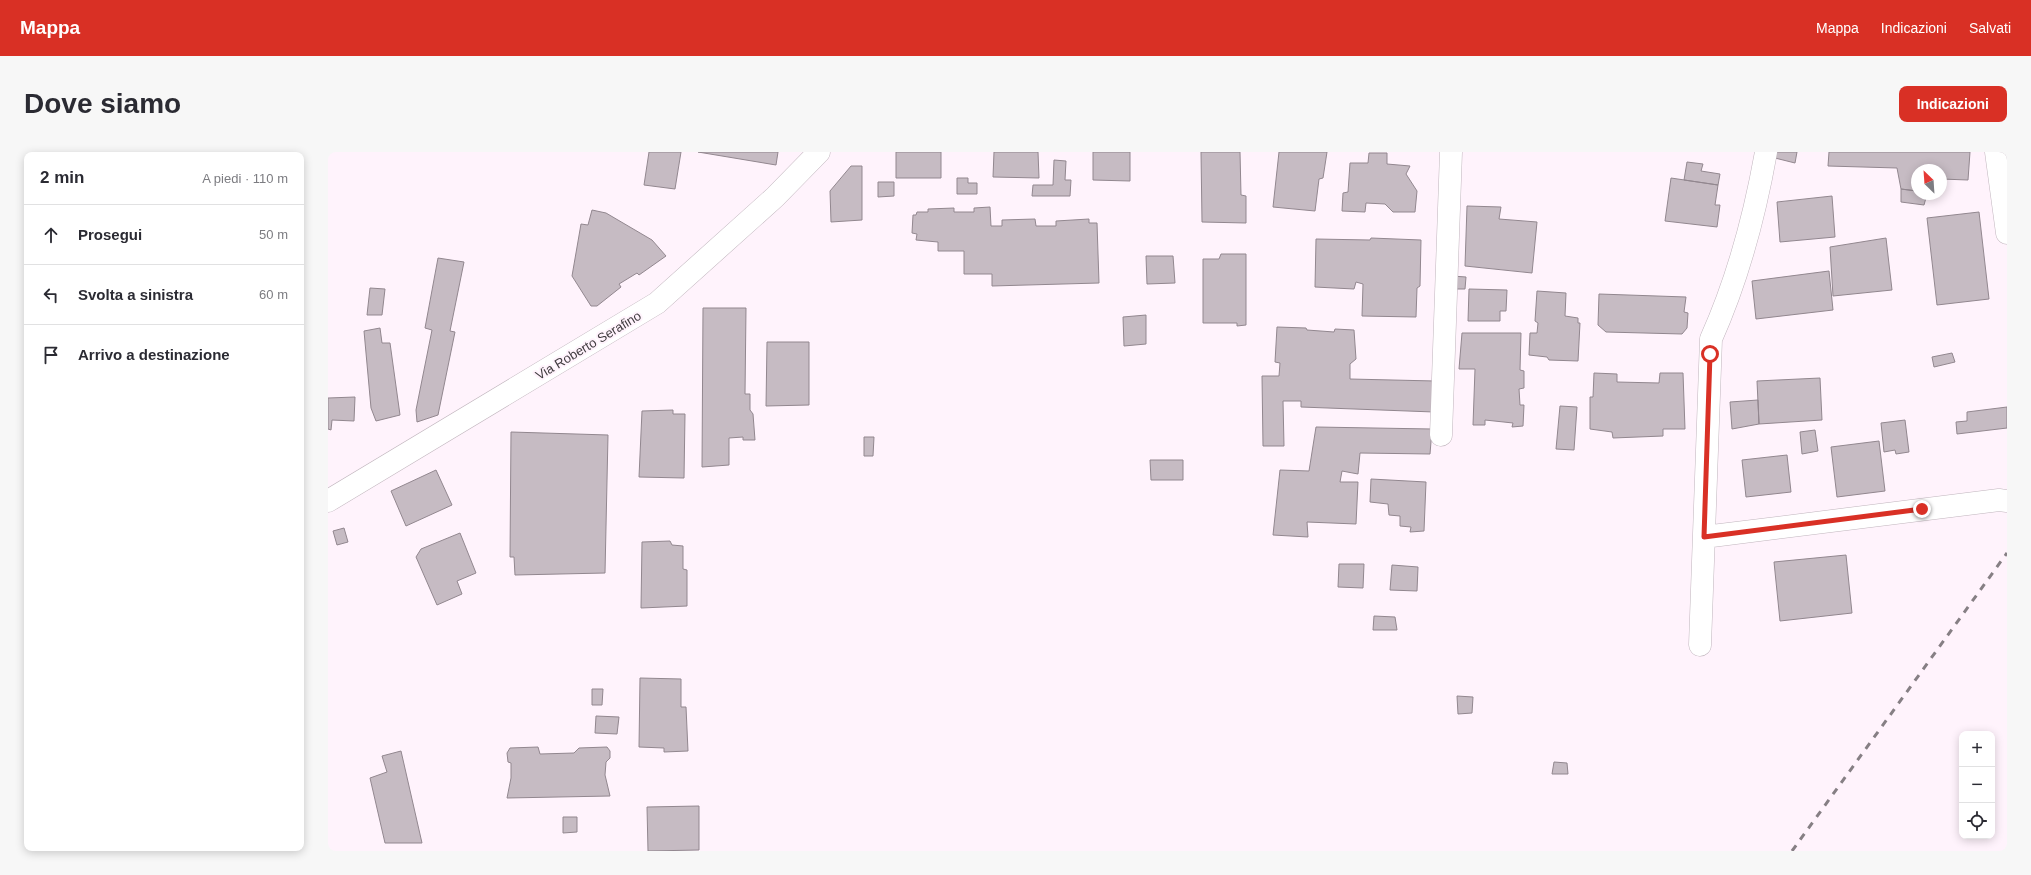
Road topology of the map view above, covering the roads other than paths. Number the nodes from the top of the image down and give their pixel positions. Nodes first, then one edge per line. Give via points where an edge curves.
1 (820, 152) edge
2 (1451, 152) edge
3 (1766, 152) edge
4 (1996, 152) edge
5 (2007, 233) edge
6 (1441, 435) dead end
7 (328, 501) edge
8 (2007, 501) edge
9 (1704, 537) junction
10 (1700, 645) dead end

1 - 7 street, Via Roberto Serafino via 775,197 657,303
2 - 6 street
3 - 9 street via 1760,190 1726,307 1711,339
4 - 5 street
8 - 9 street
9 - 10 street

